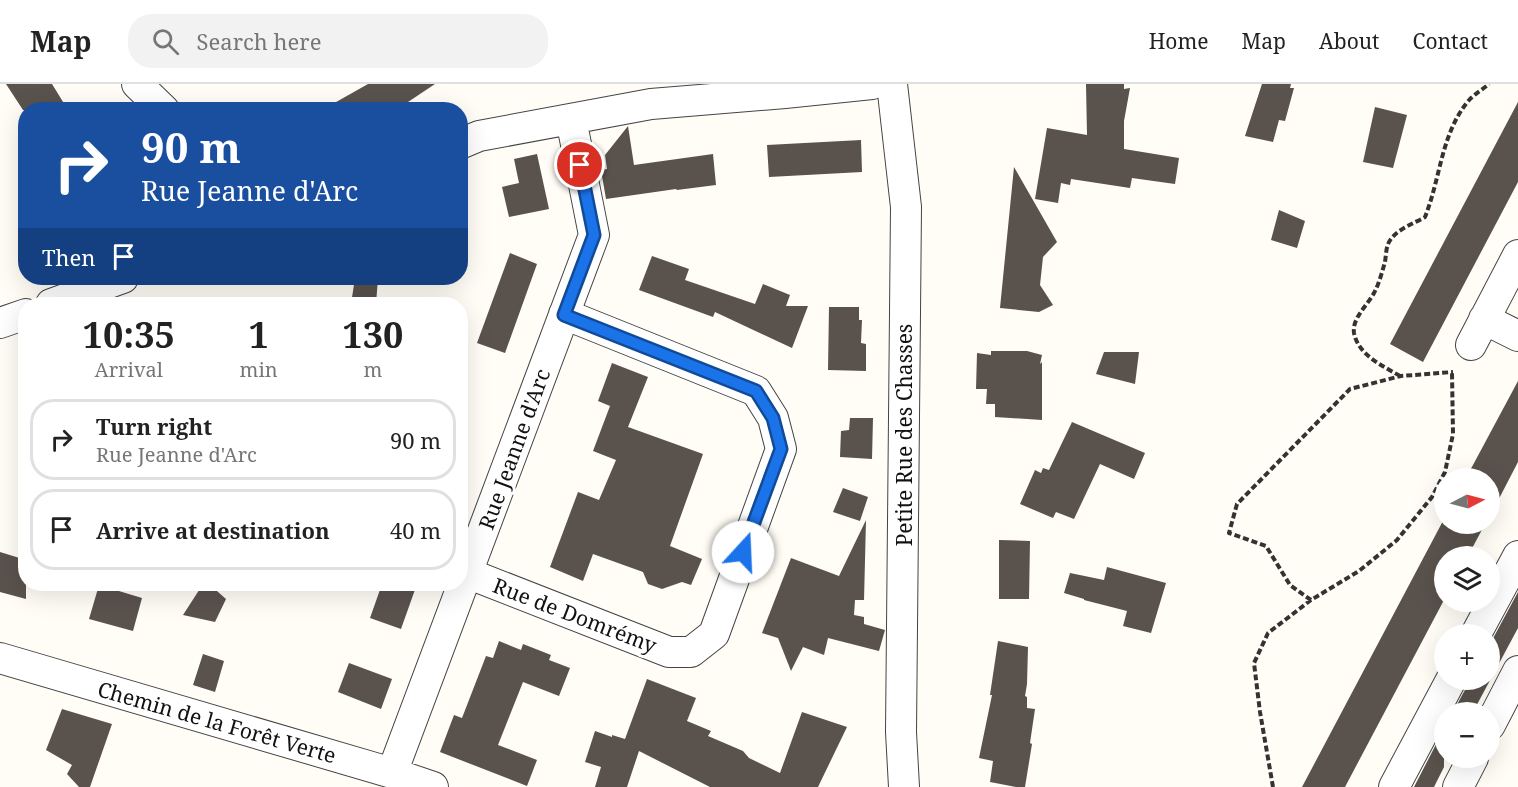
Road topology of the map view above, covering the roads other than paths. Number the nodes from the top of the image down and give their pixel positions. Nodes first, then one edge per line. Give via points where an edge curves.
1 (137, 84) edge
2 (872, 84) edge
3 (892, 84) edge
4 (156, 102) edge
5 (571, 119) junction
6 (468, 141) edge
7 (1518, 255) edge
8 (104, 285) edge
9 (70, 297) edge
10 (564, 315) junction
11 (18, 316) edge
12 (0, 322) edge
13 (1518, 336) edge
14 (1518, 556) edge
15 (468, 570) edge
16 (468, 573) edge
17 (460, 591) edge
18 (1481, 624) edge
19 (0, 658) edge
20 (1518, 671) edge
21 (1447, 690) edge
22 (1500, 706) edge
23 (1468, 768) edge
24 (392, 773) junction
25 (433, 787) edge
26 (904, 787) edge
27 (1394, 787) edge
28 (1458, 787) edge

1 - 4 street
2 - 5 street via 651,104
3 - 26 street, Petite Rue des Chasses via 906,207 901,732
5 - 6 street
5 - 10 street, Rue Jeanne d'Arc via 594,235
7 - 13 street via 1478,332
8 - 9 street
10 - 15 street, Rue Jeanne d'Arc
10 - 16 street, Rue de Domrémy via 756,391 773,418 781,449 714,634 691,652 669,652
11 - 12 street
14 - 18 street
17 - 24 street, Rue Jeanne d'Arc
19 - 24 street, Chemin de la Forêt Verte
20 - 22 street
21 - 27 street
23 - 28 street
24 - 25 street, Chemin de la Forêt Verte

